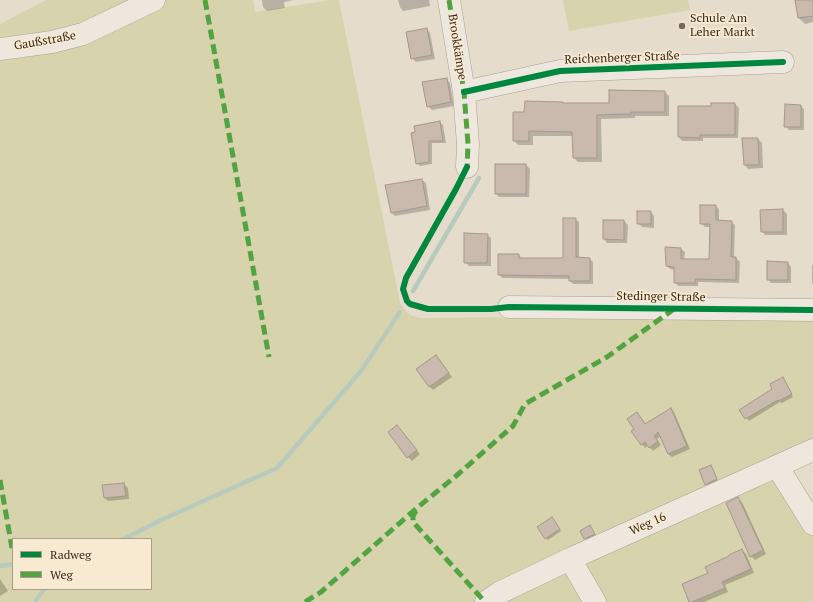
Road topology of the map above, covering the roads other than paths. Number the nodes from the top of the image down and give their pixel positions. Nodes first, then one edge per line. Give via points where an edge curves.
1 (154, 0) edge
2 (449, 0) edge
3 (0, 49) edge
4 (783, 62) dead end
5 (464, 92) junction
6 (467, 166) dead end
7 (509, 307) dead end
8 (813, 310) edge
9 (813, 450) edge
10 (777, 466) junction
11 (813, 524) edge
12 (570, 558) junction
13 (486, 602) edge
14 (596, 602) edge

1 - 3 street, Gaußstraße via 83,34 52,42
2 - 5 street, Brookkämpe
4 - 5 street, Reichenberger Straße via 560,72
5 - 6 street, Brookkämpe
7 - 8 street, Stedinger Straße
9 - 10 street, Weg 16
10 - 11 street
10 - 12 street, Weg 16
12 - 13 street, Weg 16
12 - 14 street

